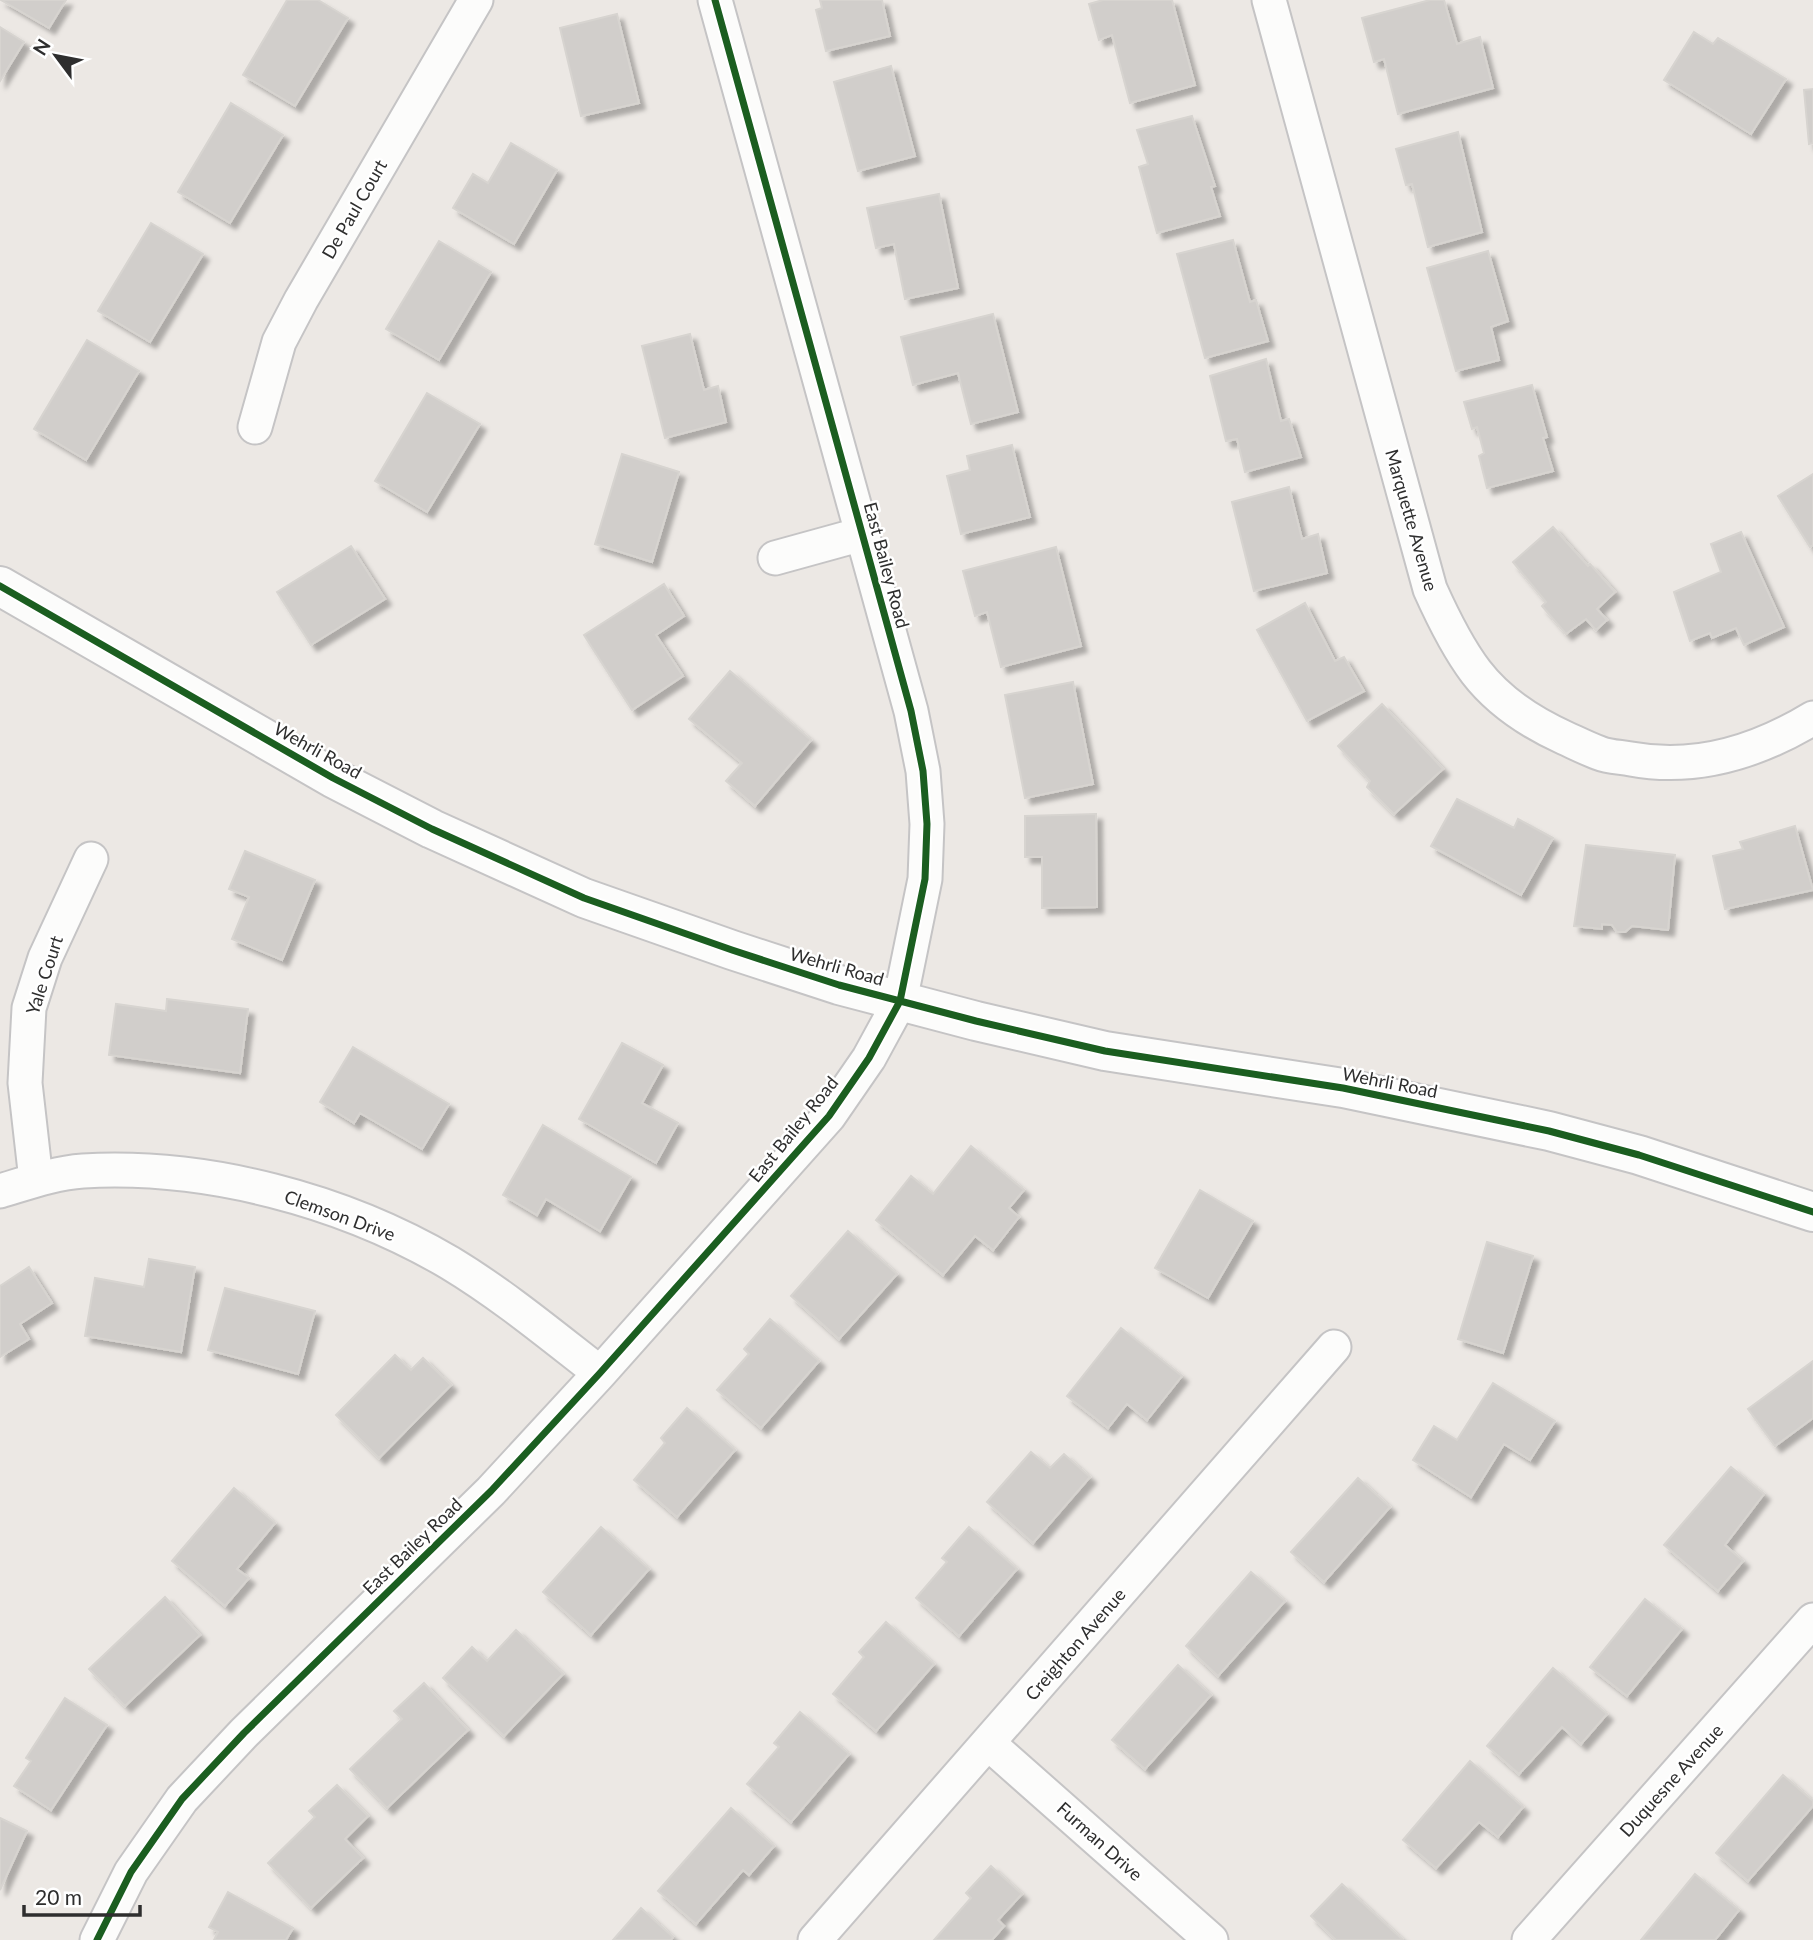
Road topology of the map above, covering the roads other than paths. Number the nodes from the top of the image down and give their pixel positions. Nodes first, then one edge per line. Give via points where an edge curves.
1 (476, 0) edge
2 (715, 0) edge
3 (1269, 0) edge
4 (256, 428) dead end
5 (862, 534) junction
6 (775, 558) dead end
7 (0, 586) edge
8 (1813, 719) edge
9 (90, 859) dead end
10 (900, 1001) junction
11 (36, 1180) junction
12 (0, 1191) edge
13 (1813, 1212) edge
14 (1334, 1347) dead end
15 (600, 1373) junction
16 (1813, 1620) edge
17 (988, 1743) junction
18 (97, 1940) edge
19 (815, 1940) edge
20 (1211, 1940) edge
21 (1529, 1940) edge

1 - 4 street, De Paul Court via 279,342
2 - 5 street, East Bailey Road
3 - 8 street, Marquette Avenue via 1430,589 1447,627 1476,672 1535,725 1601,754 1655,763 1732,755 1764,745
5 - 6 street
5 - 10 street, East Bailey Road via 923,771 925,879
7 - 10 street, Wehrli Road via 333,778 432,829 584,898 782,967
9 - 11 street, Yale Court via 45,958 29,1008 24,1083
10 - 13 street, Wehrli Road via 1105,1051 1343,1088 1549,1131
10 - 15 street, East Bailey Road via 869,1058 828,1116
11 - 12 street, Clemson Drive
11 - 15 street, Clemson Drive via 81,1171 163,1172 278,1192 331,1208 449,1263 495,1292
14 - 17 street, Creighton Avenue
15 - 18 street, East Bailey Road via 491,1491 182,1799 131,1872
16 - 21 street, Duquesne Avenue
17 - 19 street, Creighton Avenue
17 - 20 street, Furman Drive

